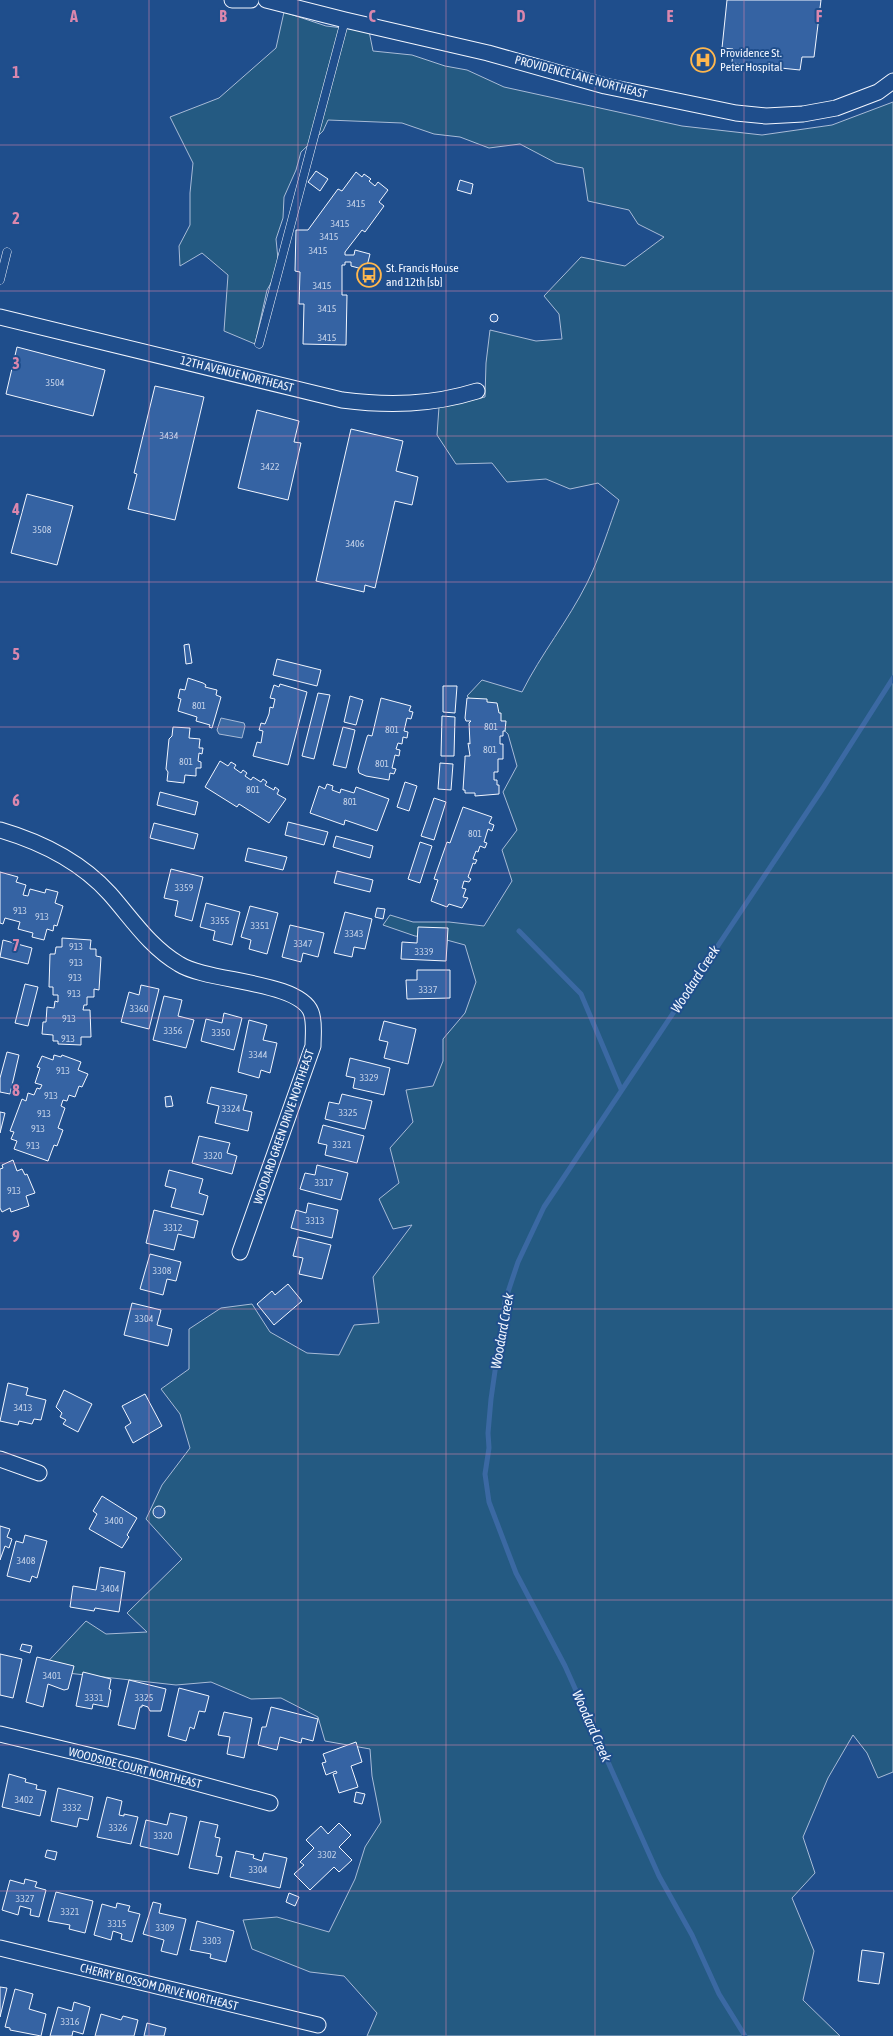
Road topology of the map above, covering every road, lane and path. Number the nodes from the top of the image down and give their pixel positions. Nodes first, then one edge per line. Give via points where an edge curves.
1 (232, 0) edge
2 (250, 0) edge
3 (266, 0) edge
4 (345, 20) junction
5 (893, 81) edge
6 (7, 252) dead end
7 (0, 280) edge
8 (0, 317) edge
9 (259, 344) dead end
10 (477, 391) dead end
11 (0, 830) edge
12 (240, 1252) dead end
13 (0, 1459) edge
14 (39, 1473) dead end
15 (0, 1734) edge
16 (270, 1803) dead end
17 (0, 1948) edge
18 (318, 2025) dead end

1 - 2 street
3 - 4 street, PROVIDENCE LANE NORTHEAST
4 - 5 street, PROVIDENCE LANE NORTHEAST via 488,53 605,86 736,113 766,116 836,108 878,92
4 - 9 lane
6 - 7 lane
8 - 10 street, 12TH AVENUE NORTHEAST via 342,400 409,404 456,398
11 - 12 street, WOODARD GREEN DRIVE NORTHEAST via 21,836 83,869 156,948 180,965 296,995 311,1010 313,1046
13 - 14 street
15 - 16 street, WOODSIDE COURT NORTHEAST
17 - 18 street, CHERRY BLOSSOM DRIVE NORTHEAST

